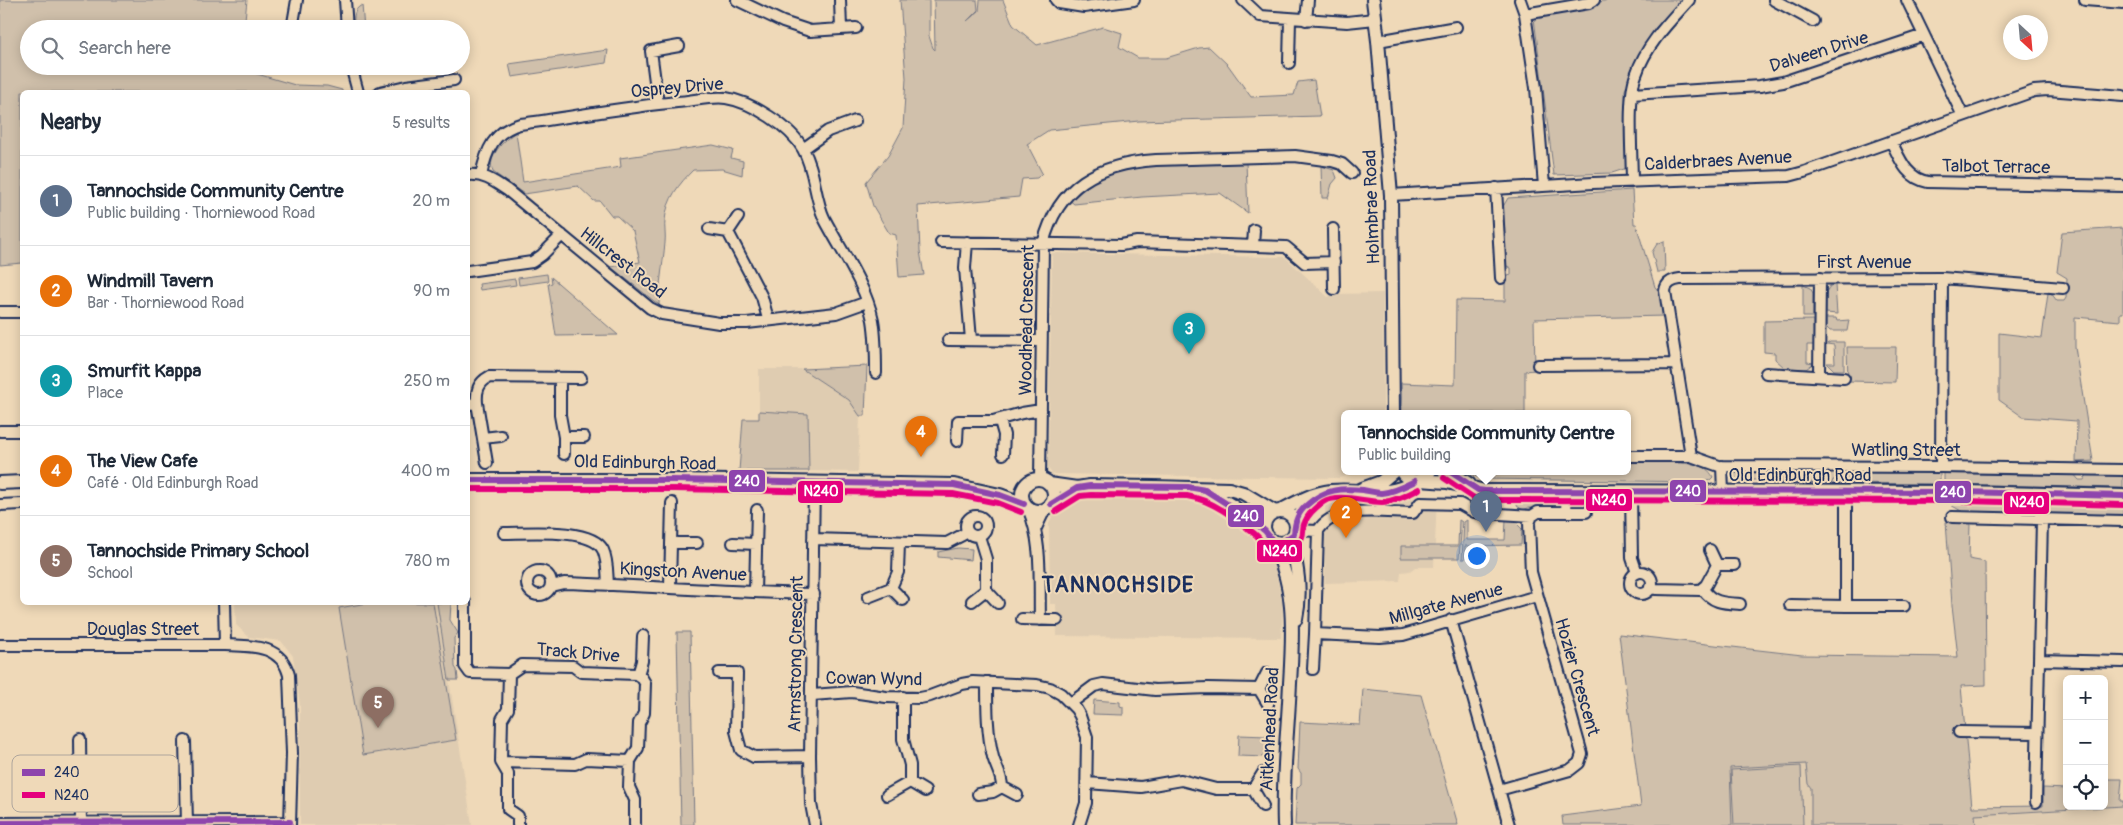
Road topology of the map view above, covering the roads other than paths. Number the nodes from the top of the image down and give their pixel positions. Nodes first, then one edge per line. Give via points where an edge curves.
1 (297, 0) edge
2 (346, 0) edge
3 (840, 0) edge
4 (1056, 0) edge
5 (1134, 0) edge
6 (1243, 0) edge
7 (1308, 0) edge
8 (1373, 0) edge
9 (1520, 0) edge
10 (1594, 0) edge
11 (1689, 0) edge
12 (1774, 0) edge
13 (2085, 0) edge
14 (741, 1) edge
15 (1911, 1) edge
16 (2123, 3) edge
17 (1525, 14) junction
18 (1290, 19) junction
19 (1375, 19) junction
20 (294, 20) edge
21 (347, 20) edge
22 (1306, 20) junction
23 (1813, 21) dead end
24 (1456, 27) dead end
25 (856, 28) dead end
26 (841, 29) junction
27 (1924, 35) junction
28 (1378, 41) junction
29 (679, 46) dead end
30 (1290, 63) dead end
31 (353, 75) edge
32 (454, 80) dead end
33 (357, 90) edge
34 (389, 90) edge
35 (1632, 94) junction
36 (2123, 96) edge
37 (658, 104) junction
38 (1963, 116) junction
39 (855, 121) dead end
40 (1891, 141) junction
41 (803, 150) junction
42 (1352, 173) dead end
43 (470, 175) edge
44 (481, 176) junction
45 (1632, 182) junction
46 (1544, 186) junction
47 (2123, 186) edge
48 (1496, 188) junction
49 (1391, 195) junction
50 (738, 217) dead end
51 (709, 229) dead end
52 (1333, 229) dead end
53 (1254, 230) dead end
54 (728, 232) junction
55 (562, 235) junction
56 (941, 242) dead end
57 (966, 242) junction
58 (1043, 244) junction
59 (1253, 246) junction
60 (1334, 262) junction
61 (470, 271) edge
62 (1501, 278) dead end
63 (1820, 278) junction
64 (1942, 278) junction
65 (2063, 288) dead end
66 (1334, 289) dead end
67 (867, 302) junction
68 (0, 312) edge
69 (20, 312) edge
70 (768, 320) junction
71 (948, 340) dead end
72 (970, 340) junction
73 (1041, 341) junction
74 (1676, 364) junction
75 (1538, 365) dead end
76 (876, 373) dead end
77 (1766, 373) dead end
78 (1819, 376) junction
79 (560, 378) junction
80 (581, 378) dead end
81 (1844, 378) dead end
82 (472, 403) edge
83 (1041, 410) junction
84 (1393, 410) edge
85 (1000, 420) junction
86 (0, 431) edge
87 (20, 431) edge
88 (500, 436) dead end
89 (564, 437) junction
90 (584, 437) dead end
91 (483, 438) junction
92 (958, 441) dead end
93 (564, 454) dead end
94 (1003, 454) dead end
95 (1631, 456) edge
96 (1691, 456) junction
97 (486, 463) dead end
98 (1722, 466) junction
99 (1941, 467) junction
100 (2123, 470) edge
101 (1389, 475) edge
102 (1404, 475) edge
103 (1427, 475) edge
104 (1455, 475) edge
105 (470, 480) edge
106 (1418, 480) junction
107 (0, 482) edge
108 (20, 482) edge
109 (1045, 482) junction
110 (814, 483) junction
111 (1024, 487) junction
112 (1077, 488) junction
113 (1205, 490) junction
114 (1360, 490) junction
115 (1478, 490) junction
116 (1567, 491) junction
117 (1631, 492) junction
118 (1723, 492) junction
119 (1846, 493) junction
120 (1319, 494) junction
121 (1000, 495) junction
122 (2123, 496) edge
123 (672, 503) dead end
124 (20, 504) edge
125 (0, 505) edge
126 (1026, 506) junction
127 (1048, 506) junction
128 (757, 510) dead end
129 (1278, 511) junction
130 (1566, 512) junction
131 (1586, 512) dead end
132 (1532, 516) junction
133 (1952, 517) dead end
134 (2042, 519) junction
135 (2123, 521) edge
136 (1036, 528) junction
137 (1294, 530) junction
138 (1318, 531) junction
139 (968, 532) junction
140 (504, 533) dead end
141 (1267, 535) junction
142 (979, 536) junction
143 (813, 539) junction
144 (671, 543) junction
145 (697, 543) dead end
146 (733, 543) dead end
147 (899, 543) junction
148 (756, 544) junction
149 (1710, 550) dead end
150 (1717, 565) junction
151 (1734, 565) dead end
152 (1637, 573) junction
153 (608, 584) junction
154 (551, 586) dead end
155 (670, 586) junction
156 (1650, 587) junction
157 (891, 588) junction
158 (1703, 589) junction
159 (986, 590) junction
160 (755, 592) junction
161 (814, 594) junction
162 (1537, 596) junction
163 (868, 597) dead end
164 (903, 600) dead end
165 (972, 601) dead end
166 (998, 603) dead end
167 (1740, 604) dead end
168 (224, 605) edge
169 (465, 605) edge
170 (1790, 605) dead end
171 (1846, 606) junction
172 (1904, 606) dead end
173 (1022, 620) dead end
174 (1040, 620) junction
175 (1057, 620) dead end
176 (1451, 620) junction
177 (1293, 634) junction
178 (1315, 634) junction
179 (643, 636) dead end
180 (0, 645) edge
181 (225, 645) junction
182 (2040, 660) junction
183 (2123, 662) edge
184 (1312, 669) dead end
185 (720, 673) dead end
186 (1267, 673) dead end
187 (509, 674) junction
188 (638, 675) junction
189 (987, 682) junction
190 (1259, 688) junction
191 (812, 695) junction
192 (903, 697) junction
193 (1071, 703) junction
194 (1268, 704) dead end
195 (1959, 732) dead end
196 (2037, 733) junction
197 (80, 738) dead end
198 (185, 741) dead end
199 (80, 755) edge
200 (810, 756) junction
201 (630, 761) junction
202 (501, 762) junction
203 (1263, 773) dead end
204 (910, 782) junction
205 (1087, 784) junction
206 (1002, 787) junction
207 (1253, 789) junction
208 (1499, 790) junction
209 (925, 791) dead end
210 (887, 794) dead end
211 (978, 794) dead end
212 (1017, 795) dead end
213 (2036, 802) dead end
214 (1263, 806) dead end
215 (81, 812) edge
216 (0, 823) edge
217 (187, 823) junction
218 (290, 823) edge
219 (81, 824) junction
220 (518, 825) edge
221 (635, 825) edge
222 (815, 825) edge
223 (1079, 825) edge
224 (1284, 825) edge
225 (1509, 825) edge

1 - 20 street
2 - 21 street
3 - 26 street
4 - 5 street via 1084,7
6 - 18 street via 1260,16
7 - 22 street
8 - 19 main road, Holmbrae Road
9 - 17 street
10 - 17 street
11 - 35 street via 1649,48 1635,75
12 - 23 street
13 - 16 street
14 - 26 street via 783,22 810,31
15 - 27 street
17 - 46 street via 1536,88
18 - 22 street
18 - 30 street
19 - 22 street via 1347,22
19 - 28 main road, Holmbrae Road
24 - 28 street
25 - 26 street
27 - 35 street, Dalveen Drive via 1782,82
27 - 38 street
28 - 49 main road, Holmbrae Road
29 - 37 street via 651,51
31 - 33 street
32 - 34 street
35 - 45 street
36 - 38 street, Calderbraes Avenue via 2041,90
37 - 41 street, Osprey Drive via 720,98 734,100 784,127
37 - 44 street, Osprey Drive via 509,127 488,148
38 - 40 street, Calderbraes Avenue
39 - 41 street via 828,131
40 - 45 street, Calderbraes Avenue via 1789,176
40 - 47 street, Talbot Terrace via 1905,169 1920,180
41 - 67 street, Osprey Drive via 824,217
42 - 58 street, Woodhead Crescent via 1342,164 1332,161 1295,156 1139,161 1097,173 1072,189 1053,215
43 - 44 street, Hillcrest Road
44 - 55 street, Hillcrest Road via 507,190
45 - 46 street, Calderbraes Avenue
46 - 48 street, Calderbraes Avenue
48 - 49 street, Calderbraes Avenue
48 - 62 street
49 - 84 main road, Holmbrae Road
50 - 54 street
51 - 54 street
52 - 60 street
53 - 59 street
54 - 70 street via 762,297
55 - 61 street via 532,262
55 - 70 street, Hillcrest Road via 656,312 719,323
56 - 57 street
57 - 58 street
57 - 72 street
58 - 59 street via 1121,245 1136,242
58 - 73 street, Woodhead Crescent
59 - 60 street via 1286,247 1309,264
60 - 66 street
63 - 64 street, First Avenue
63 - 74 street, First Avenue via 1680,279 1666,285
63 - 78 street
64 - 65 street, First Avenue
64 - 99 street
67 - 70 street, Hillcrest Road via 836,313
67 - 76 street, Osprey Drive via 876,345
68 - 69 street
71 - 72 street
72 - 73 street
73 - 83 street, Woodhead Crescent
74 - 75 street
74 - 96 street
77 - 78 street
78 - 81 street
79 - 80 street
79 - 82 street via 489,377 479,386
79 - 89 street via 560,415
82 - 91 street
83 - 85 street via 1022,412
83 - 109 street, Woodhead Crescent
85 - 92 street via 958,421
85 - 94 street via 1004,435
86 - 87 street
88 - 91 street
89 - 90 street
89 - 93 street
91 - 97 street
95 - 96 street, Watling Street
96 - 98 street, Watling Street
98 - 99 street, Watling Street
98 - 118 street
99 - 100 street, Watling Street
101 - 114 main road, Old Edinburgh Road
102 - 106 main road
103 - 106 main road
104 - 115 main road
105 - 110 main road, Old Edinburgh Road
106 - 114 main road, Old Edinburgh Road via 1400,490 1382,493
106 - 115 main road, Old Edinburgh Road via 1447,482
107 - 108 main road
109 - 111 main road via 1031,480
109 - 112 main road
109 - 127 main road via 1054,496
110 - 121 main road, Old Edinburgh Road via 954,485
110 - 143 street, Armstrong Crescent
111 - 121 main road
111 - 126 main road via 1022,495
112 - 113 main road via 1144,486
112 - 127 main road
113 - 129 main road via 1228,489 1243,493
113 - 141 main road via 1234,507
114 - 120 main road, Old Edinburgh Road
115 - 116 main road, Old Edinburgh Road
116 - 117 main road, Old Edinburgh Road
116 - 130 street
117 - 118 main road, Old Edinburgh Road
117 - 152 street via 1632,558
118 - 119 main road, Old Edinburgh Road
119 - 122 main road, Old Edinburgh Road
119 - 171 street
120 - 129 main road, Old Edinburgh Road
120 - 137 main road via 1302,509
121 - 126 main road, Old Edinburgh Road
123 - 144 street
124 - 125 street
126 - 127 main road, Old Edinburgh Road via 1036,511
126 - 136 street
127 - 136 street
128 - 148 street
129 - 137 main road via 1289,514
129 - 141 main road via 1265,521
130 - 131 street
130 - 132 street via 1538,512
132 - 138 street via 1474,512 1460,504 1420,503 1413,513 1341,513 1327,520
132 - 162 street, Hozier Crescent via 1529,523 1529,561
133 - 134 street
134 - 135 street
134 - 182 street
136 - 174 street
137 - 138 street
137 - 141 main road via 1287,541 1278,542
137 - 177 main road, Aitkenhead Road via 1300,579
138 - 178 street
139 - 142 street
139 - 142 street via 965,526 967,519 979,516 984,519 986,527
139 - 147 street via 947,543
140 - 153 street via 576,534 590,540 602,548
141 - 177 main road, Aitkenhead Road via 1283,565 1290,589
142 - 159 street via 986,559
143 - 147 street
143 - 161 street, Armstrong Crescent
144 - 145 street
144 - 155 street
146 - 148 street
147 - 157 street via 898,572
148 - 160 street
149 - 150 street
150 - 151 street
150 - 158 street
152 - 156 street via 1649,576
152 - 156 street via 1630,581 1633,591 1644,593
153 - 154 street, Kingston Avenue via 564,583
153 - 155 street, Kingston Avenue
155 - 160 street, Kingston Avenue
156 - 158 street
157 - 163 street
157 - 164 street
158 - 167 street via 1718,603
159 - 165 street
159 - 166 street
160 - 161 street, Kingston Avenue
161 - 191 street, Armstrong Crescent
162 - 176 street, Millgate Avenue
162 - 208 street, Hozier Crescent via 1582,754 1579,763 1570,770
168 - 181 street
169 - 187 street, Track Drive via 466,669 470,673
170 - 171 street
171 - 172 street
173 - 174 street
174 - 175 street
176 - 178 street, Millgate Avenue via 1389,637
176 - 208 street
177 - 224 main road, Aitkenhead Road
178 - 184 street
179 - 188 street, Track Drive
180 - 181 street, Douglas Street
181 - 218 street, Douglas Street via 267,648 282,659 288,675 292,753
182 - 183 street
182 - 196 street
185 - 200 street via 736,673 736,732 741,750 754,758
186 - 190 street
187 - 188 street, Track Drive via 522,665 573,666 581,672
187 - 202 street via 508,709 502,719
188 - 201 street, Track Drive via 645,683 644,713 638,723 638,748
189 - 192 street, Cowan Wynd via 962,684 930,696
189 - 193 street, Cowan Wynd via 1037,684 1061,694
189 - 206 street via 988,725
190 - 193 street via 1154,690 1103,684 1094,686
190 - 194 street
191 - 192 street, Cowan Wynd via 852,692
191 - 200 street, Armstrong Crescent
192 - 204 street via 903,739 910,765
193 - 205 street, Cowan Wynd via 1080,716 1087,737
195 - 196 street
196 - 213 street
197 - 199 street
198 - 217 street
200 - 222 street, Armstrong Crescent
201 - 202 street via 586,759 575,764
201 - 221 street, Track Drive via 629,787 635,800
202 - 220 street via 508,774 508,809 518,816
203 - 207 street
204 - 209 street
204 - 210 street
205 - 207 street via 1140,787 1181,780 1216,789
205 - 223 street, Cowan Wynd via 1084,813
206 - 211 street
206 - 212 street
207 - 214 street
208 - 225 street
215 - 219 street
216 - 219 street
217 - 218 street
217 - 219 street

